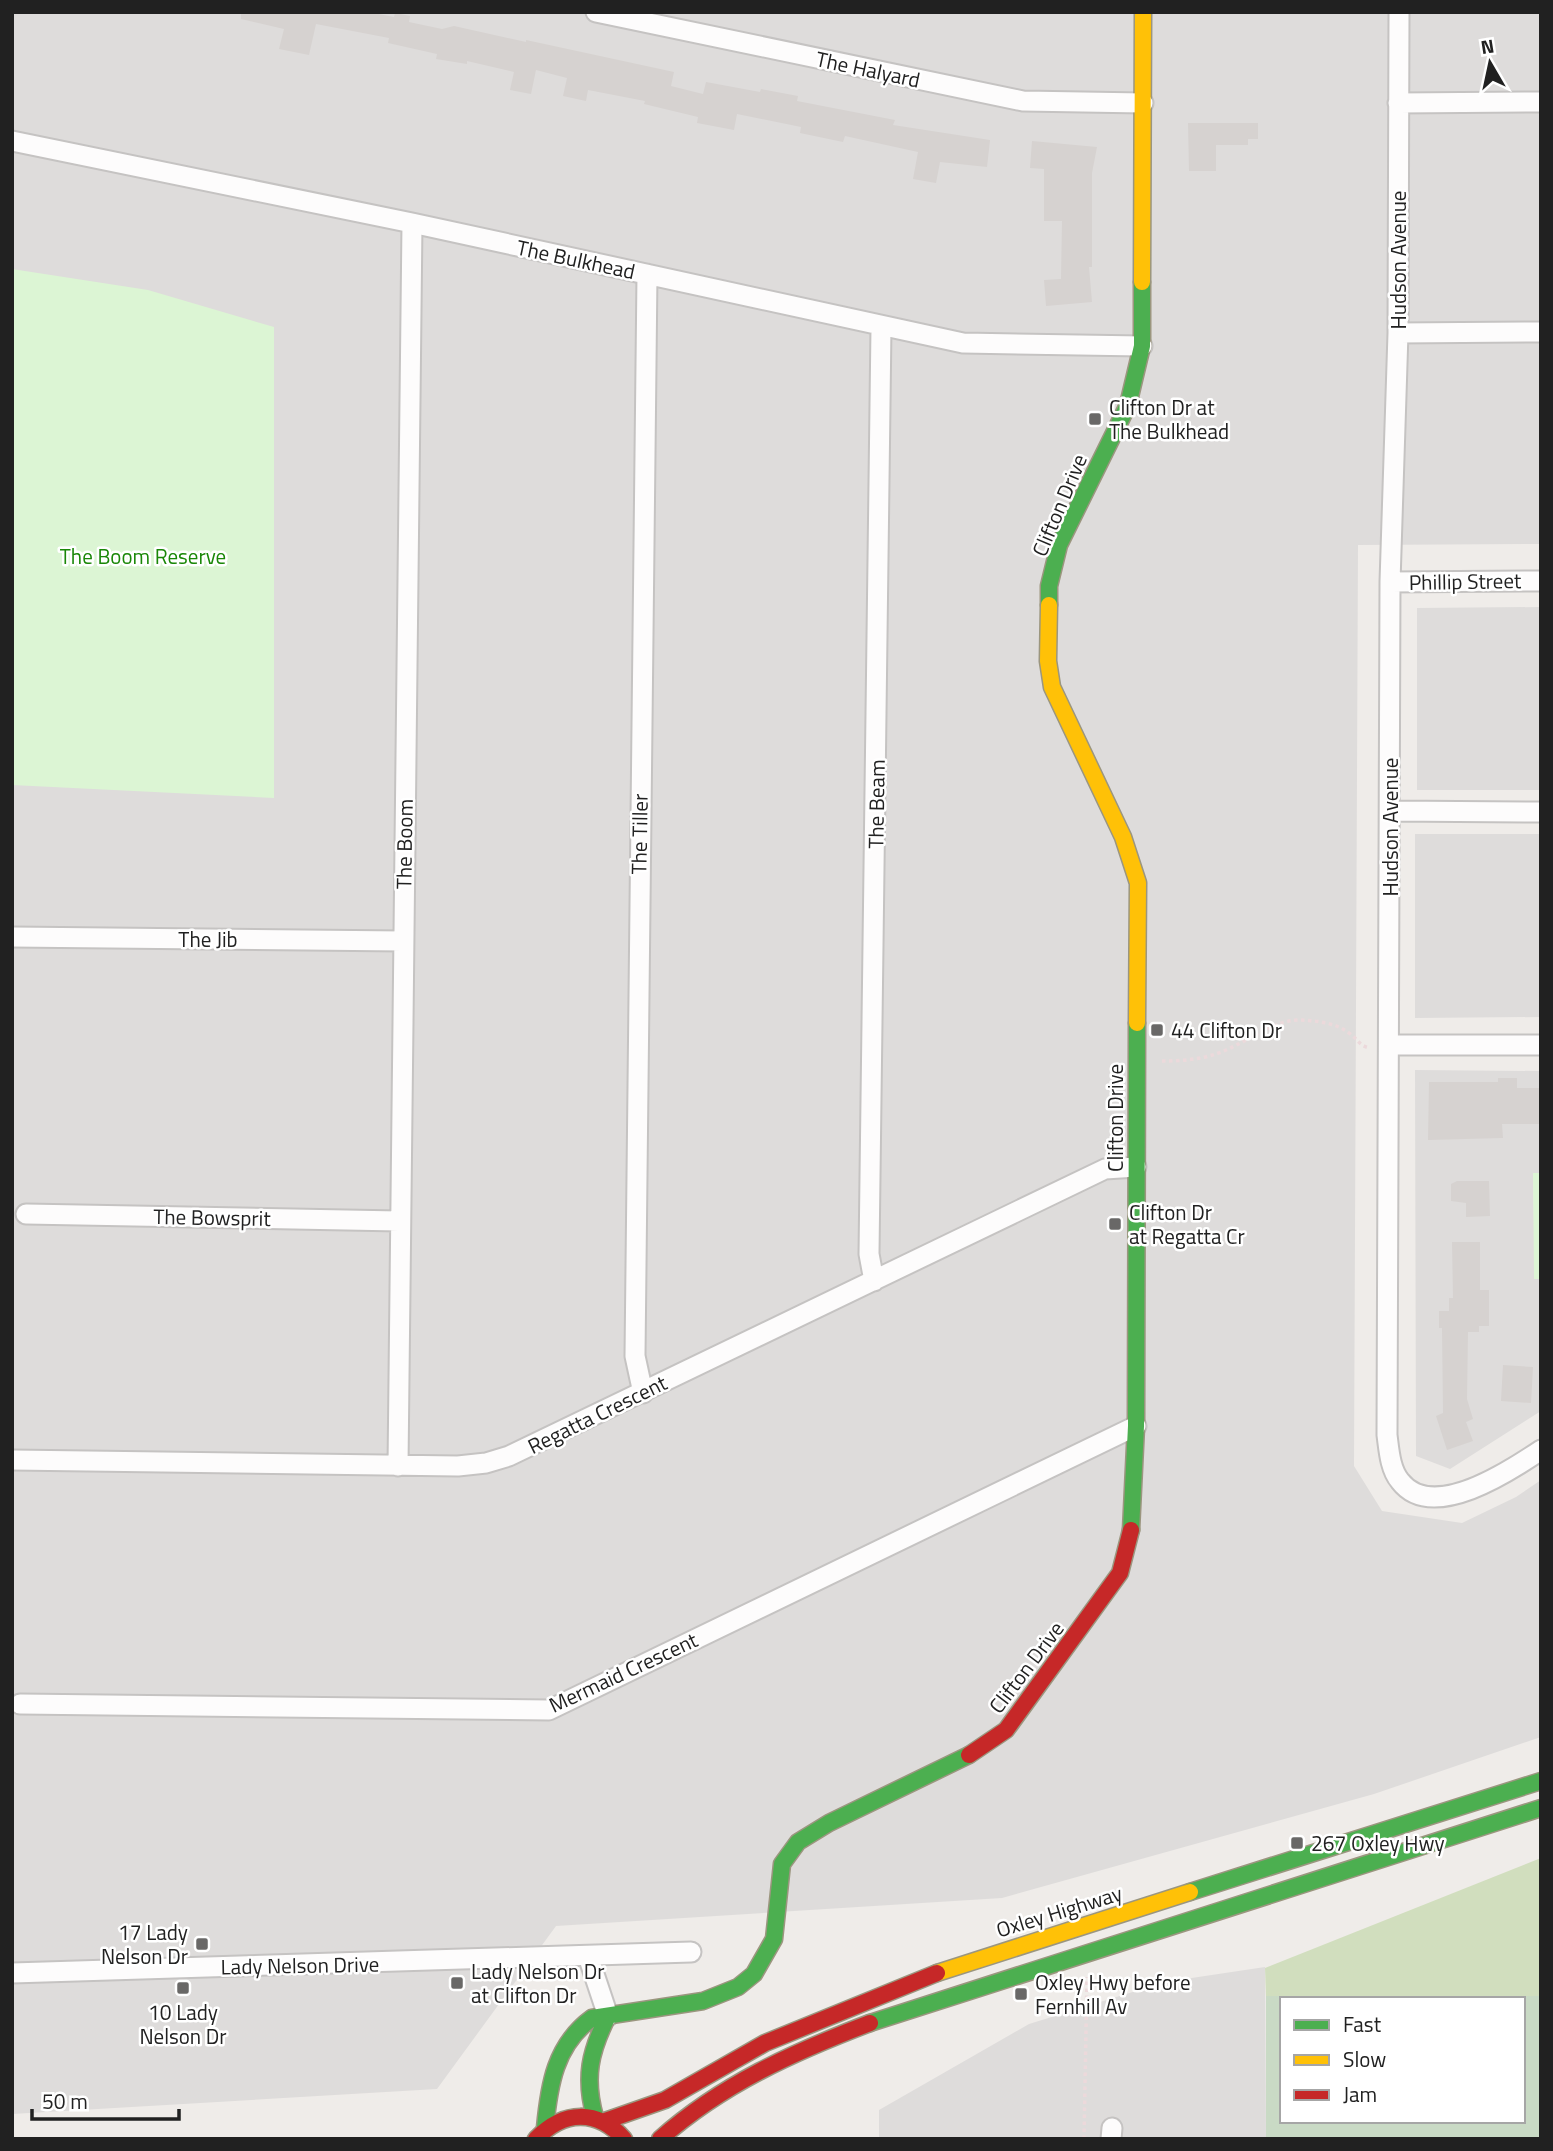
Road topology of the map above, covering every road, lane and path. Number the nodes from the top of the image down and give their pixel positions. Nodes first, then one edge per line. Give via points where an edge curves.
1 (596, 12) edge
2 (1143, 12) edge
3 (1399, 12) edge
4 (1541, 102) edge
5 (1143, 103) junction
6 (1398, 103) junction
7 (12, 141) edge
8 (412, 223) junction
9 (647, 274) junction
10 (881, 327) junction
11 (1541, 332) edge
12 (1398, 333) junction
13 (1142, 346) junction
14 (1541, 581) edge
15 (1390, 582) junction
16 (1390, 811) junction
17 (1541, 812) edge
18 (12, 937) edge
19 (403, 941) junction
20 (1389, 1045) junction
21 (1541, 1045) edge
22 (1162, 1061) dead end
23 (1136, 1167) junction
24 (26, 1214) dead end
25 (399, 1221) junction
26 (874, 1280) junction
27 (643, 1393) junction
28 (1136, 1426) junction
29 (1541, 1450) edge
30 (12, 1460) edge
31 (398, 1466) junction
32 (20, 1703) dead end
33 (1541, 1781) edge
34 (1541, 1808) edge
35 (691, 1952) dead end
36 (588, 1956) junction
37 (12, 1973) edge
38 (1087, 1975) dead end
39 (608, 2016) junction
40 (600, 2119) junction
41 (540, 2134) edge
42 (624, 2139) edge
43 (660, 2139) edge
44 (1084, 2139) edge

1 - 5 street, The Halyard via 1023,101
2 - 5 street, Clifton Drive
3 - 6 street, Hudson Avenue
4 - 6 street
5 - 13 street, Clifton Drive
6 - 12 street, Hudson Avenue
7 - 8 street, The Bulkhead
8 - 9 street, The Bulkhead
8 - 19 street, The Boom
9 - 10 street, The Bulkhead
9 - 27 street, The Tiller via 635,1356
10 - 13 street, The Bulkhead via 963,342
10 - 26 street, The Beam via 869,1254
11 - 12 street
12 - 15 street, Hudson Avenue
13 - 23 street, Clifton Drive via 1128,405 1059,545 1049,586 1048,661 1052,687 1123,837 1138,883
14 - 15 street, Phillip Street
15 - 16 street, Hudson Avenue
16 - 17 street
16 - 20 street, Hudson Avenue
18 - 19 street, The Jib
19 - 25 street, The Boom
20 - 21 street
20 - 22 path via 1369,1048 1337,1026 1300,1020 1281,1023 1224,1051
20 - 29 street, Hudson Avenue via 1390,1460 1400,1483 1422,1495 1451,1496 1508,1472
23 - 26 street, Regatta Crescent via 1105,1169
23 - 28 street, Clifton Drive
24 - 25 street, The Bowsprit
25 - 31 street, The Boom
26 - 27 street, Regatta Crescent
27 - 31 street, Regatta Crescent via 486,1463
28 - 32 street, Mermaid Crescent via 549,1710
28 - 39 street, Clifton Drive via 1131,1532 1120,1573 1006,1730 964,1758 798,1842 786,1854 780,1873 774,1939 754,1974 738,1987 704,2001
30 - 31 street, Regatta Crescent
33 - 40 street, Oxley Highway via 915,1980 765,2043 665,2100
34 - 43 street via 896,2013 726,2090 695,2107
35 - 36 street, Lady Nelson Drive
36 - 37 street, Lady Nelson Drive
36 - 39 street
38 - 44 path
39 - 40 street via 587,2064 587,2091
39 - 41 street, Clifton Drive via 592,2018 569,2036 555,2067
40 - 41 street, Oxley Highway via 568,2116
40 - 42 street

